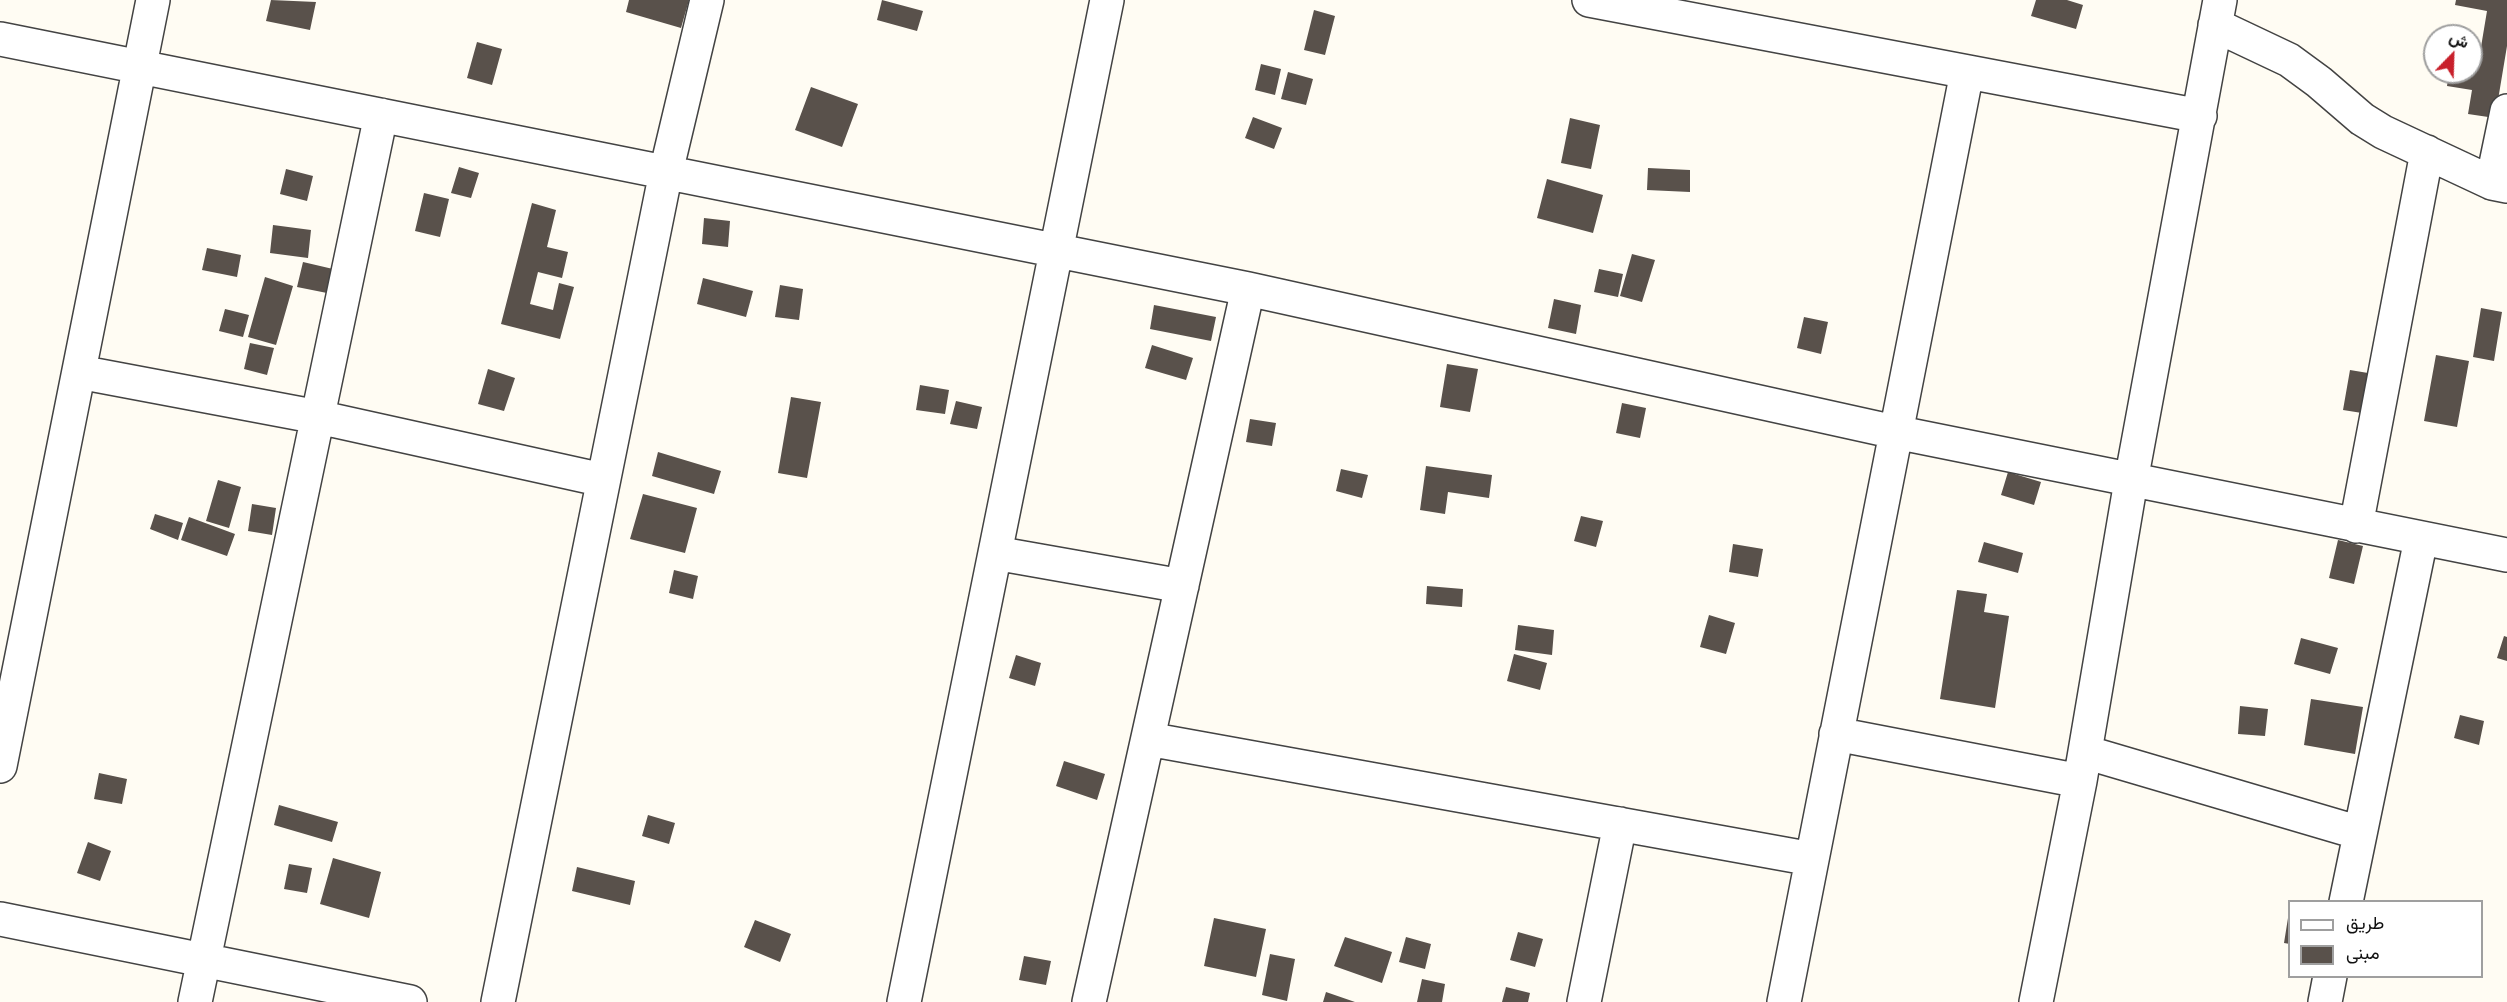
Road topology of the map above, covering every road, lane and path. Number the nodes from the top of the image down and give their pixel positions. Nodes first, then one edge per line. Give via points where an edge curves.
1 (153, 0) edge
2 (706, 0) edge
3 (1107, 0) edge
4 (1589, 0) edge
5 (2218, 12) edge
6 (0, 39) edge
7 (140, 66) junction
8 (1967, 72) junction
9 (2507, 111) edge
10 (381, 115) junction
11 (2200, 117) junction
12 (2427, 152) junction
13 (666, 172) junction
14 (2500, 185) edge
15 (1057, 250) junction
16 (1248, 289) junction
17 (79, 372) junction
18 (318, 417) junction
19 (1895, 432) junction
20 (603, 480) junction
21 (2131, 482) junction
22 (2356, 525) junction
23 (2421, 539) junction
24 (995, 553) junction
25 (2507, 555) edge
26 (1182, 586) junction
27 (1836, 734) junction
28 (1148, 739) junction
29 (0, 766) edge
30 (2082, 766) junction
31 (1620, 824) junction
32 (2360, 833) junction
33 (1812, 858) junction
34 (2346, 900) edge
35 (0, 920) edge
36 (204, 960) junction
37 (2331, 978) edge
38 (195, 1002) edge
39 (410, 1002) edge
40 (498, 1002) edge
41 (904, 1002) edge
42 (1089, 1002) edge
43 (1584, 1002) edge
44 (1784, 1002) edge
45 (2036, 1002) edge
46 (2325, 1002) edge

1 - 7 street
2 - 13 street
3 - 15 street
4 - 8 street
5 - 11 street
5 - 12 street via 2289,60 2362,118
6 - 7 street
7 - 10 street
7 - 17 street
8 - 11 street
8 - 19 street
9 - 14 street
10 - 13 street
10 - 18 street
11 - 21 street
12 - 14 street
12 - 22 street
13 - 15 street
13 - 20 street
15 - 16 street
15 - 24 street
16 - 19 street
16 - 26 street
17 - 18 street
17 - 29 street
18 - 20 street
18 - 36 street
19 - 21 street
19 - 27 street
20 - 40 street
21 - 22 street
21 - 30 street
22 - 23 street
23 - 25 street
23 - 32 street
24 - 26 street
24 - 41 street
26 - 28 street
27 - 30 street
27 - 33 street
28 - 31 street
28 - 42 street
30 - 32 street
30 - 45 street
31 - 33 street
31 - 43 street
32 - 34 street
33 - 44 street
35 - 36 street
36 - 38 street
36 - 39 street
37 - 46 street

